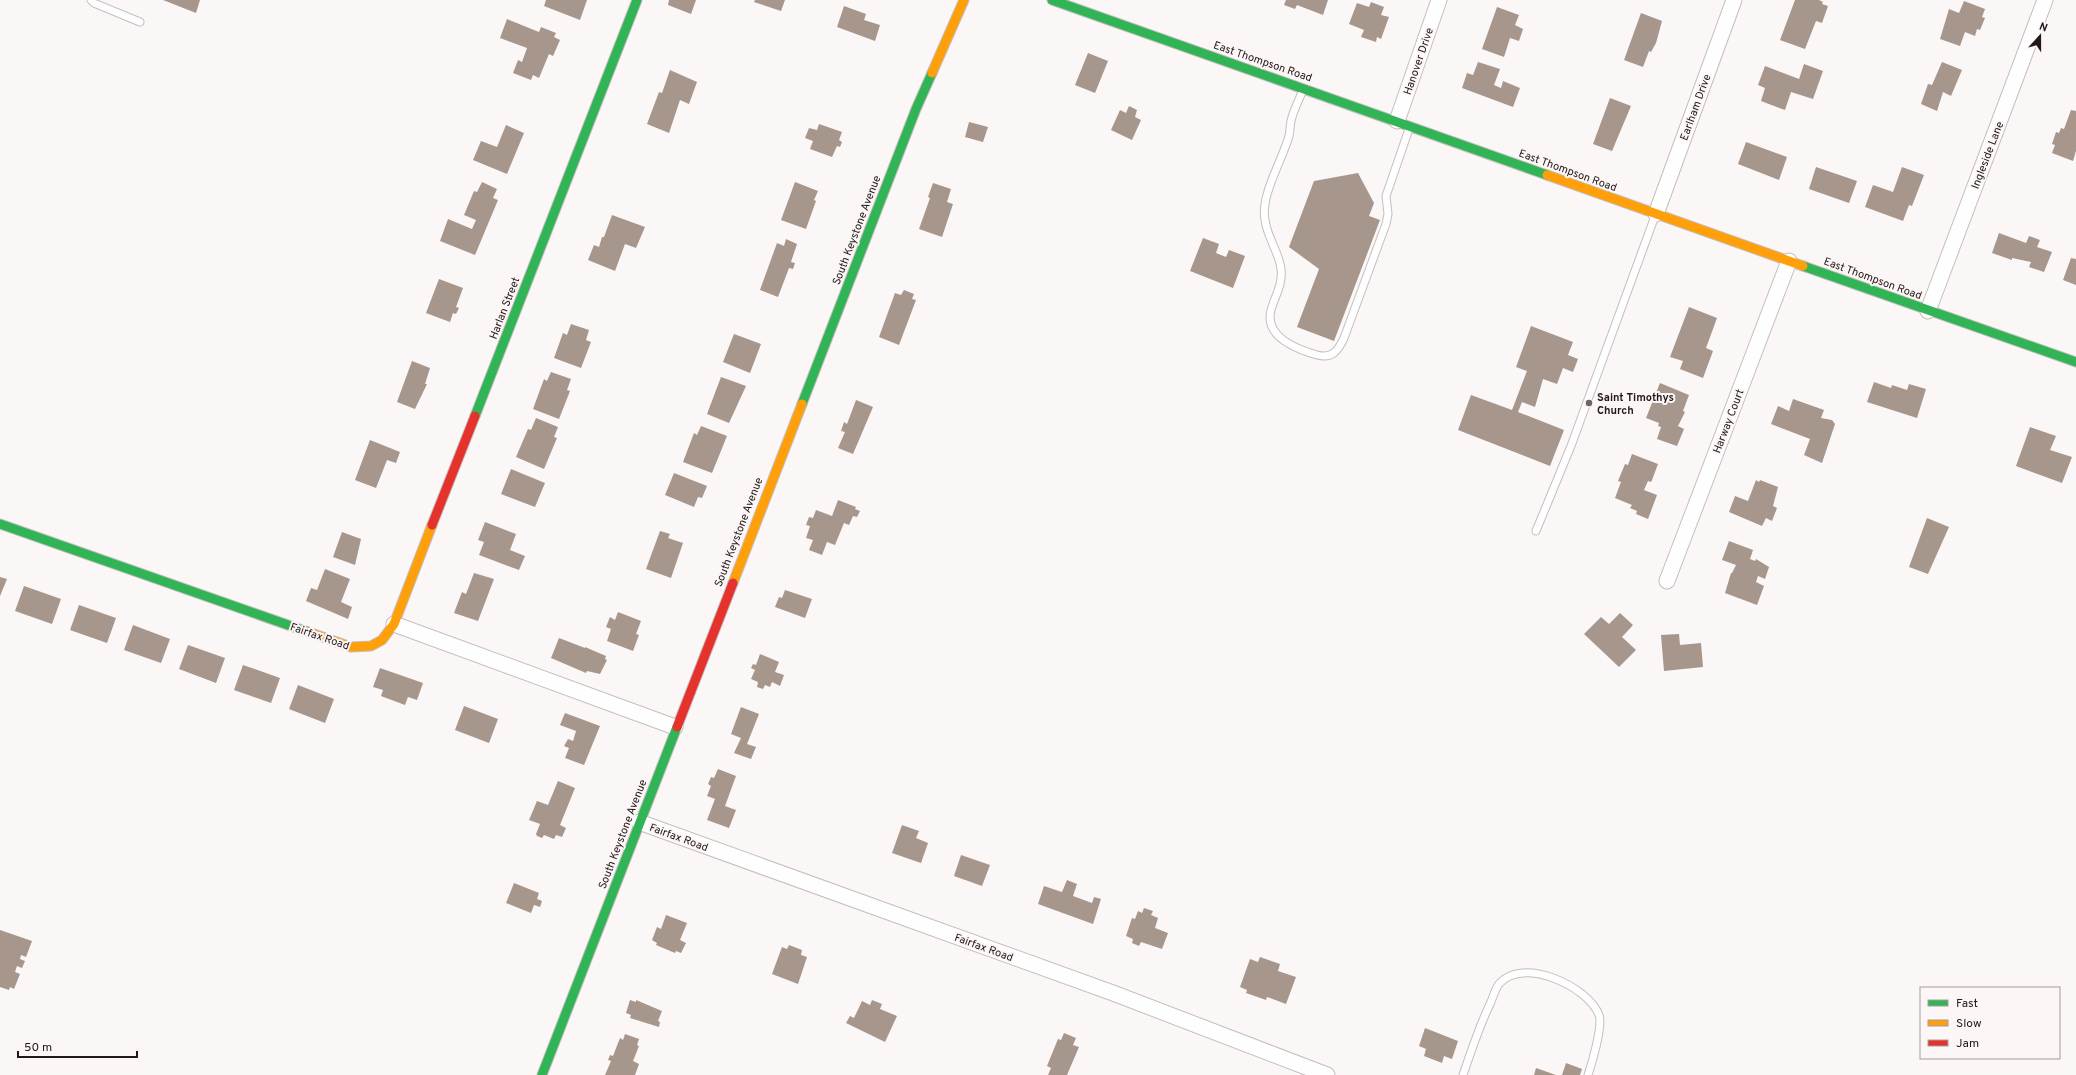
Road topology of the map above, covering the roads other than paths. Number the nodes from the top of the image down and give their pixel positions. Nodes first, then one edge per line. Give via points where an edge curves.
1 (91, 0) edge
2 (637, 0) edge
3 (964, 0) edge
4 (1052, 0) edge
5 (1439, 0) edge
6 (1734, 0) edge
7 (2045, 0) edge
8 (140, 22) dead end
9 (1304, 88) junction
10 (1403, 124) junction
11 (1656, 214) junction
12 (1789, 261) junction
13 (1928, 311) junction
14 (2076, 362) edge
15 (0, 524) edge
16 (1536, 531) dead end
17 (1668, 581) dead end
18 (394, 624) junction
19 (676, 727) junction
20 (639, 822) junction
21 (542, 1075) edge
22 (1327, 1075) edge
23 (1463, 1075) edge
24 (1588, 1075) edge

1 - 8 lane
2 - 18 main road, Harlan Street
3 - 19 main road, South Keystone Avenue via 916,109
4 - 9 main road, East Thompson Road
5 - 10 street, Hanover Drive
6 - 11 street, Earlham Drive
7 - 13 street, Ingleside Lane
9 - 10 main road, East Thompson Road
9 - 10 lane via 1264,204 1265,221 1278,254 1281,270 1280,287 1269,322 1273,332 1282,340 1305,352 1325,357 1333,355 1344,338 1386,224 1386,196
10 - 11 main road, East Thompson Road
11 - 12 main road, East Thompson Road
11 - 16 lane via 1571,446
12 - 13 main road, East Thompson Road
12 - 17 street, Harway Court
13 - 14 main road, East Thompson Road
15 - 18 main road, Fairfax Road via 352,647 362,649 382,642
18 - 19 street
19 - 20 main road, South Keystone Avenue
20 - 21 main road, South Keystone Avenue
20 - 22 street, Fairfax Road via 1113,993
23 - 24 lane via 1478,1030 1499,984 1519,972 1540,974 1568,984 1590,1000 1600,1017 1596,1050

